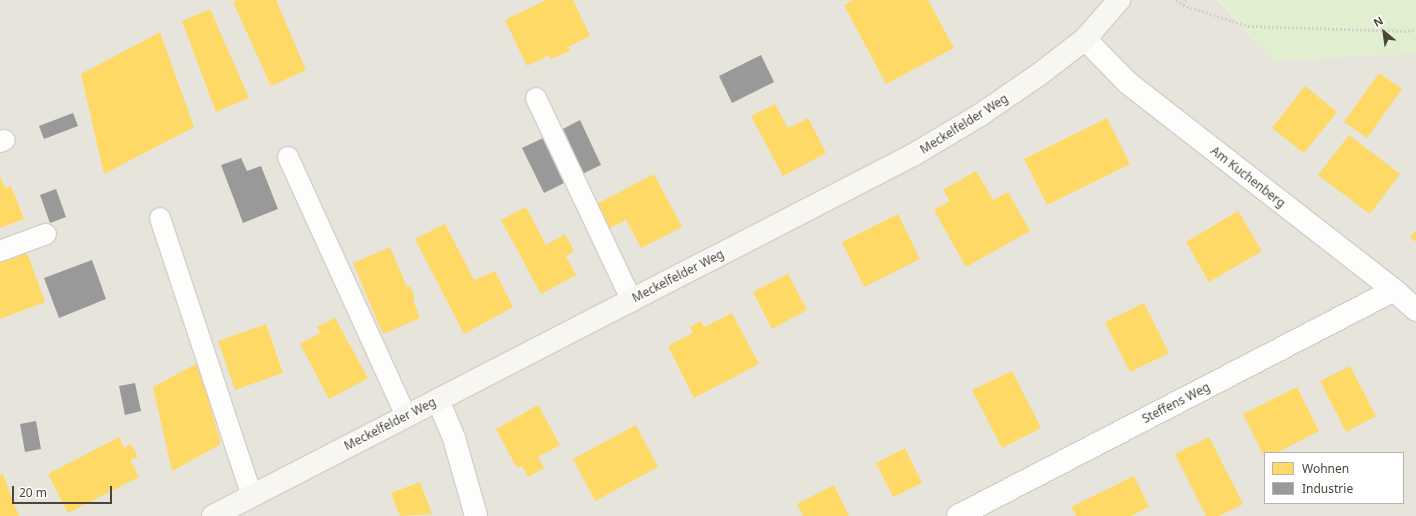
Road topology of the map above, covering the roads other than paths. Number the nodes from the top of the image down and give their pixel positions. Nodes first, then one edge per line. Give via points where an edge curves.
1 (1119, 0) edge
2 (1084, 39) junction
3 (536, 98) dead end
4 (288, 157) dead end
5 (160, 218) dead end
6 (46, 234) dead end
7 (0, 251) edge
8 (1394, 290) junction
9 (632, 301) junction
10 (1416, 310) edge
11 (438, 400) junction
12 (406, 416) junction
13 (252, 496) junction
14 (213, 516) edge
15 (476, 516) edge
16 (958, 516) edge

1 - 2 main road, Meckelfelder Weg
2 - 8 street, Am Kuchenberg via 1128,83
2 - 9 main road, Meckelfelder Weg via 1012,94 944,137
3 - 9 lane
4 - 12 lane
5 - 13 lane
6 - 7 lane
8 - 10 street, Am Kuchenberg
8 - 16 street, Steffens Weg
9 - 11 main road, Meckelfelder Weg
11 - 12 main road, Meckelfelder Weg
11 - 15 street via 454,438
12 - 13 main road, Meckelfelder Weg
13 - 14 main road, Meckelfelder Weg

